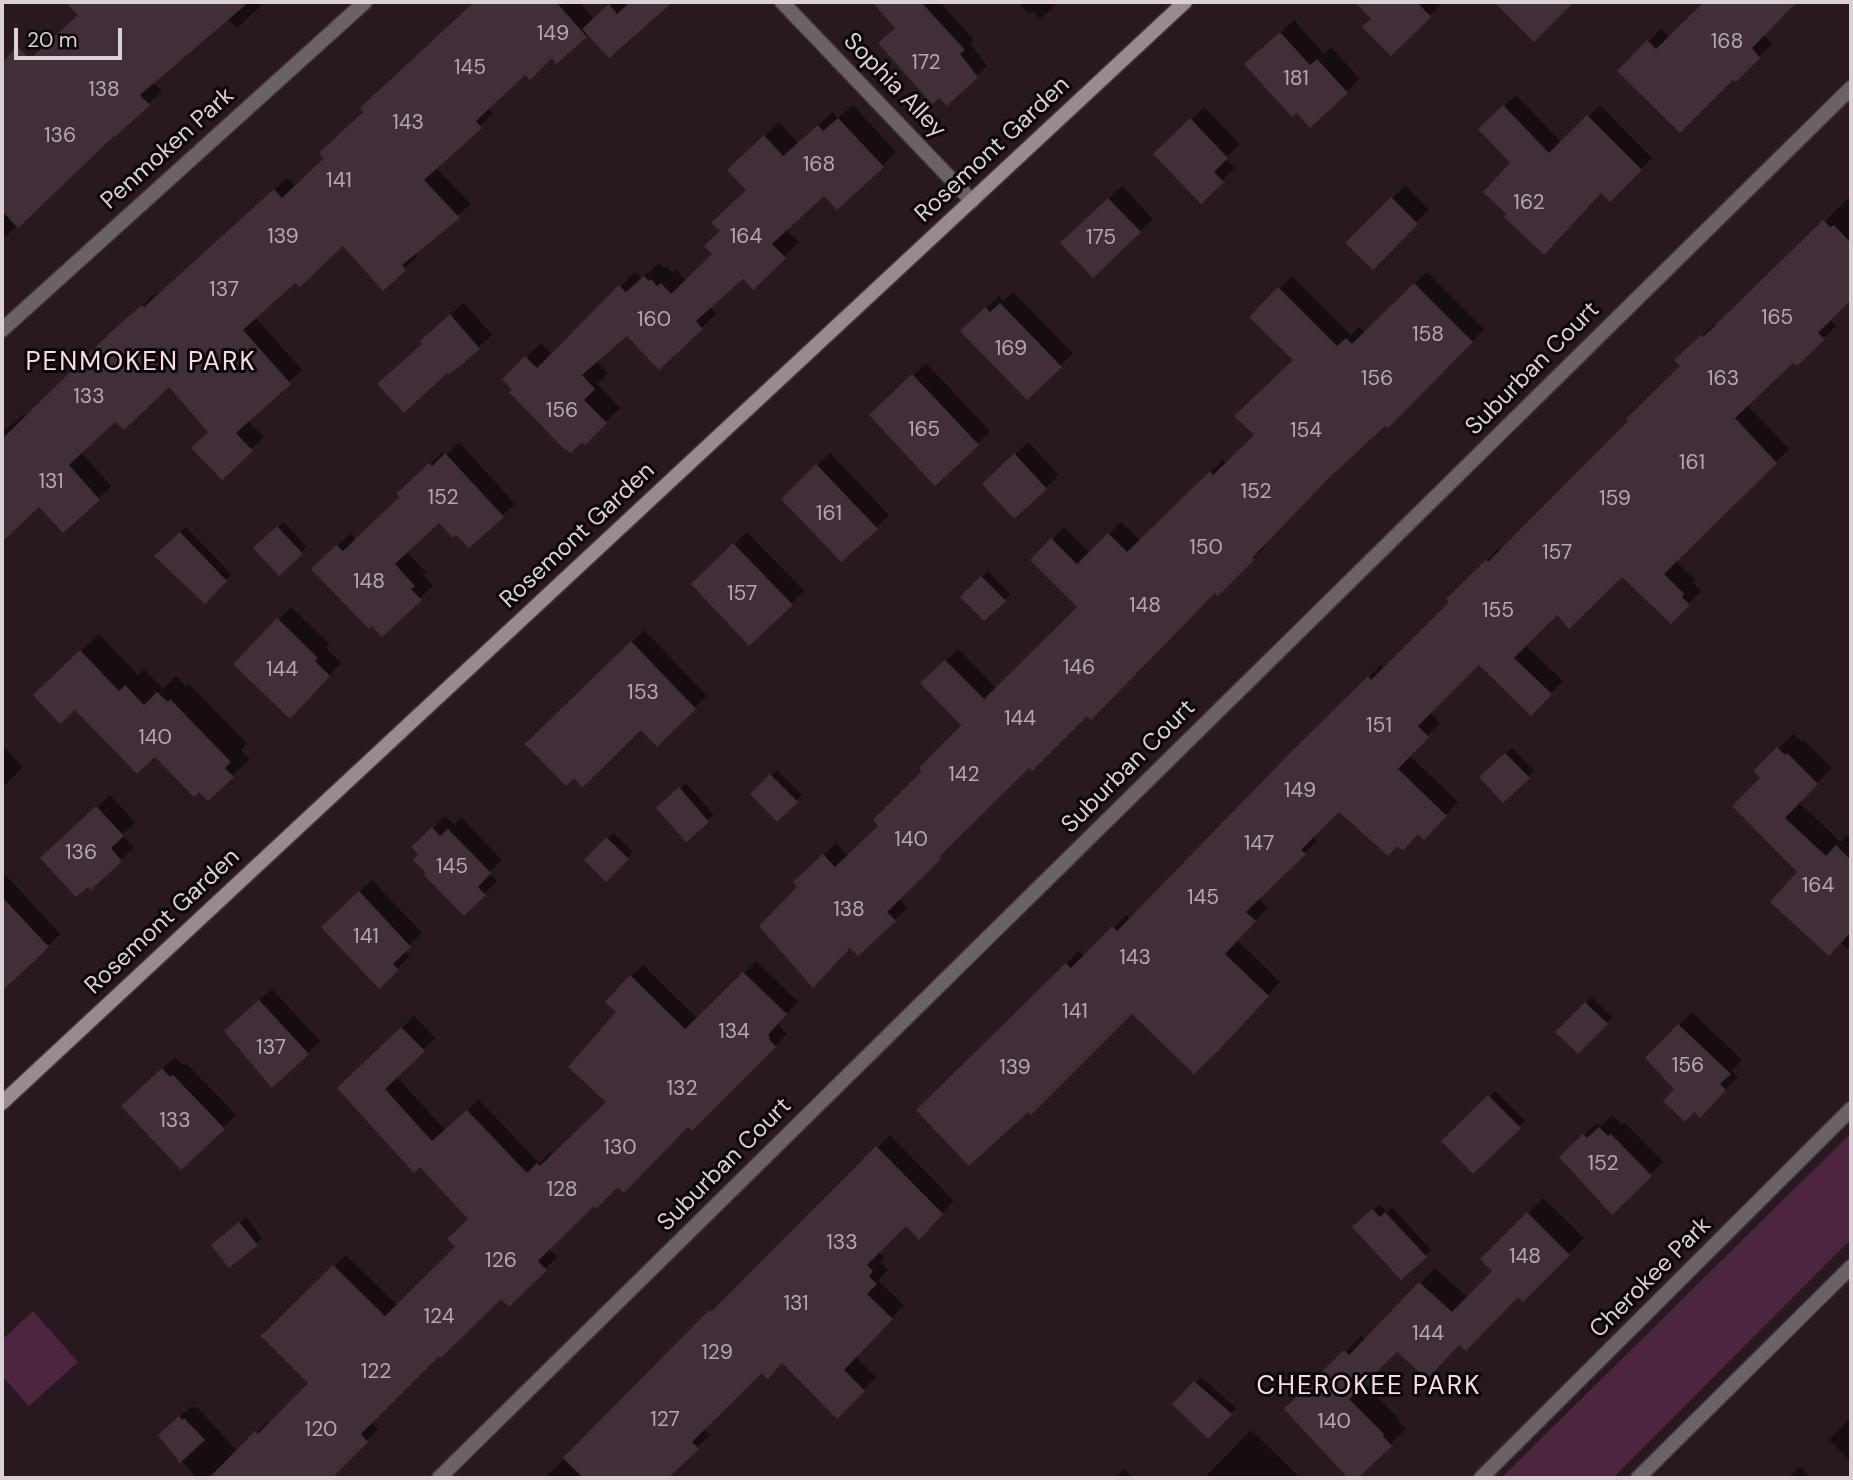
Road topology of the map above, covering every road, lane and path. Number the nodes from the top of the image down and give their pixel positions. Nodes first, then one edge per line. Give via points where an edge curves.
1 (365, 2) edge
2 (782, 2) edge
3 (1185, 2) edge
4 (1851, 88) edge
5 (972, 201) junction
6 (2, 330) edge
7 (2, 1103) edge
8 (1851, 1109) edge
9 (1851, 1267) edge
10 (439, 1478) edge
11 (1481, 1478) edge
12 (1638, 1478) edge

1 - 6 street, Penmoken Park
2 - 5 street, Sophia Alley
3 - 5 street, Rosemont Garden
4 - 10 street, Suburban Court
5 - 7 street, Rosemont Garden
8 - 11 street, Cherokee Park
9 - 12 street

